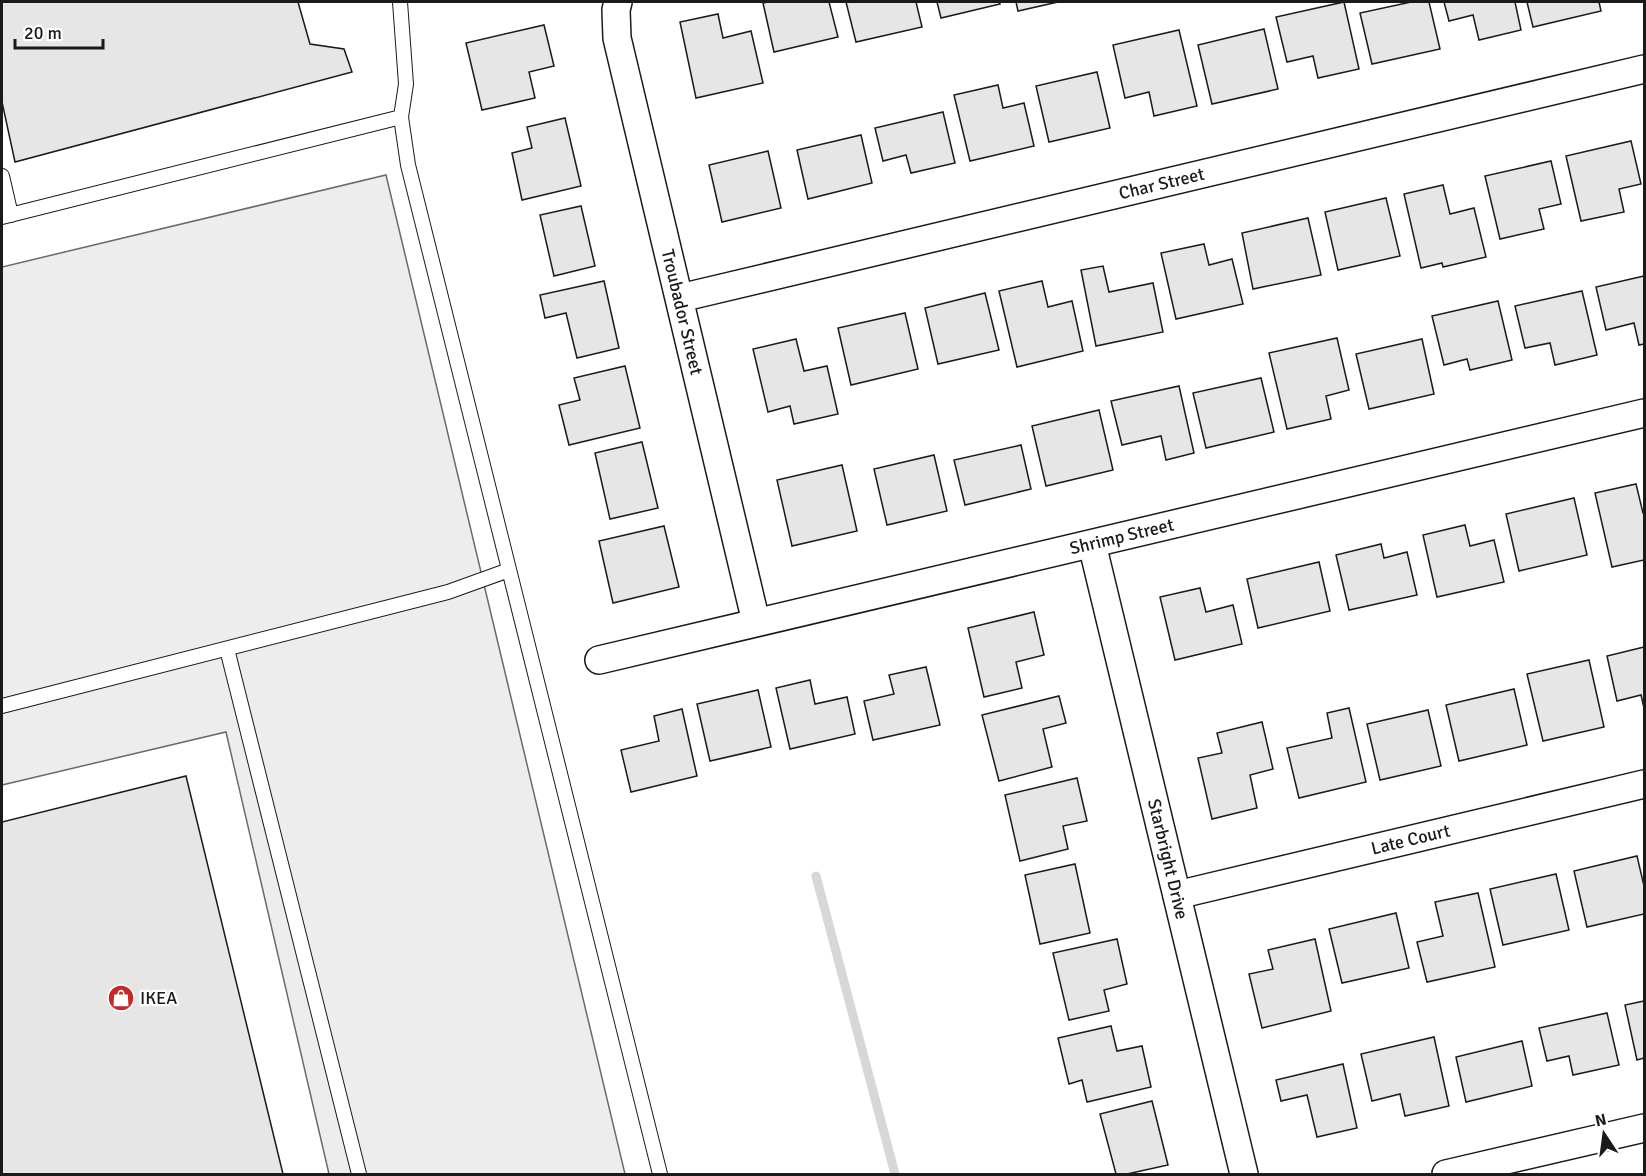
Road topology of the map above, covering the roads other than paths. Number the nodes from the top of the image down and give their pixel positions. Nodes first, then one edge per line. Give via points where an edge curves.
1 (400, 2) edge
2 (618, 2) edge
3 (1644, 69) edge
4 (401, 117) junction
5 (2, 176) edge
6 (6, 216) edge
7 (680, 298) junction
8 (1644, 413) edge
9 (1092, 544) junction
10 (509, 570) junction
11 (756, 622) junction
12 (227, 649) junction
13 (599, 660) dead end
14 (2, 706) edge
15 (1644, 784) edge
16 (1177, 895) junction
17 (1644, 1128) edge
18 (359, 1174) edge
19 (660, 1174) edge
20 (1244, 1174) edge
21 (1446, 1174) edge

1 - 4 lane via 406,84
2 - 7 street, Troubador Street via 617,38
3 - 7 street, Char Street
4 - 6 lane
4 - 10 lane via 408,165
5 - 6 lane
7 - 11 street, Troubador Street
8 - 9 street, Shrimp Street
9 - 11 street, Shrimp Street
9 - 16 street, Starbright Drive
10 - 12 lane via 448,592
10 - 19 lane
11 - 13 street, Shrimp Street
12 - 14 lane
12 - 18 lane
15 - 16 street, Late Court
16 - 20 street, Starbright Drive
17 - 21 street

